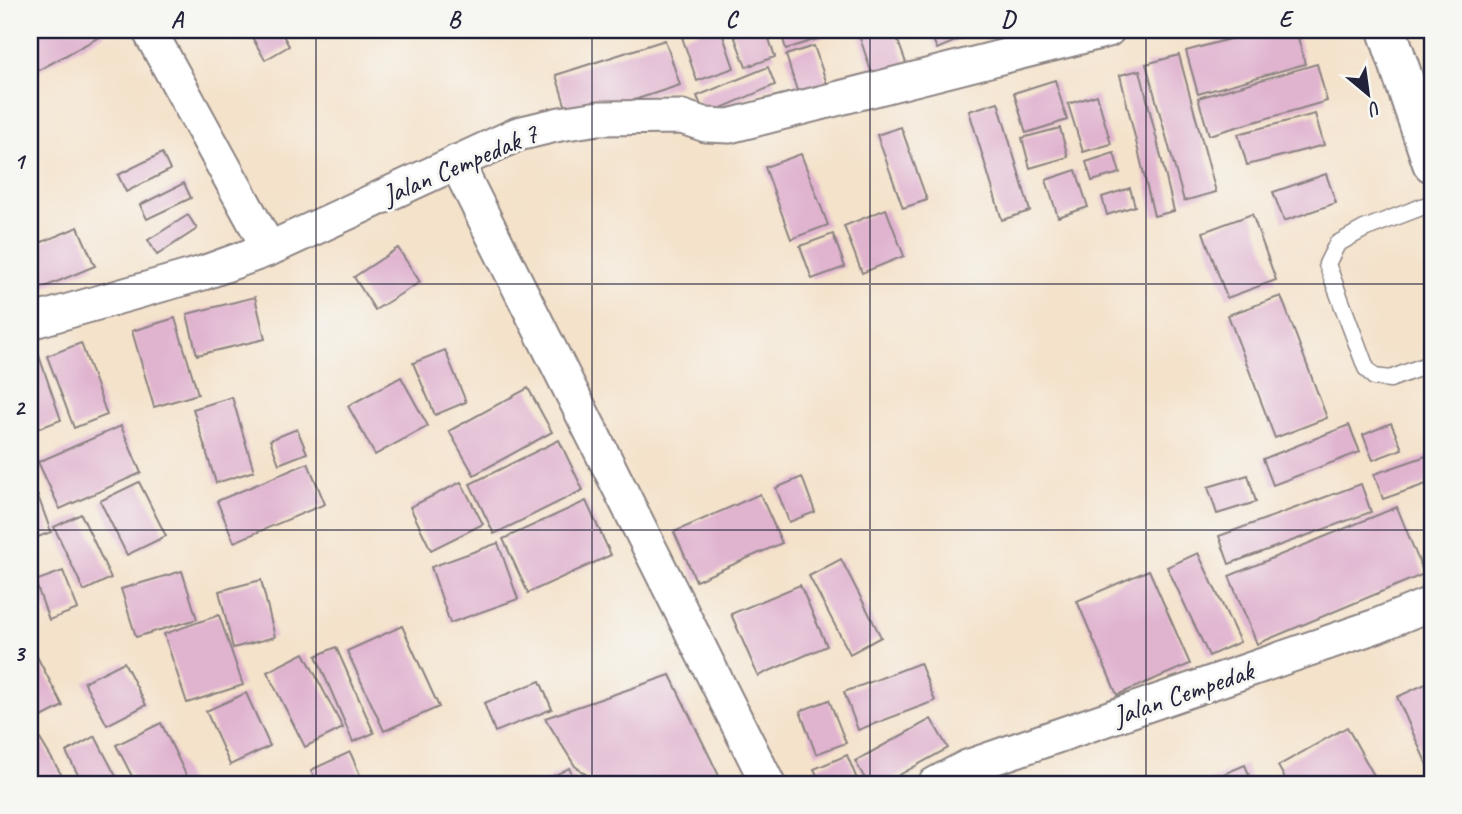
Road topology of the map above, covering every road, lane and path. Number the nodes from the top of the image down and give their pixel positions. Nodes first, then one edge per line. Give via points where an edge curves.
1 (149, 30) edge
2 (1108, 30) edge
3 (1387, 30) edge
4 (456, 162) junction
5 (1432, 163) edge
6 (1432, 203) edge
7 (270, 249) junction
8 (30, 322) edge
9 (1432, 363) edge
10 (1432, 603) edge
11 (971, 776) edge
12 (768, 784) edge
13 (935, 784) edge

1 - 7 street
2 - 4 street, Jalan Cempedak 7 via 729,125 706,125 682,117 586,120 518,134
3 - 5 main road
4 - 7 street, Jalan Cempedak 7
4 - 12 street
6 - 9 lane via 1337,244 1327,264 1366,368 1374,377 1390,379
7 - 8 street, Jalan Cempedak 7 via 203,274
10 - 11 street, Jalan Cempedak
11 - 13 street, Jalan Cempedak

